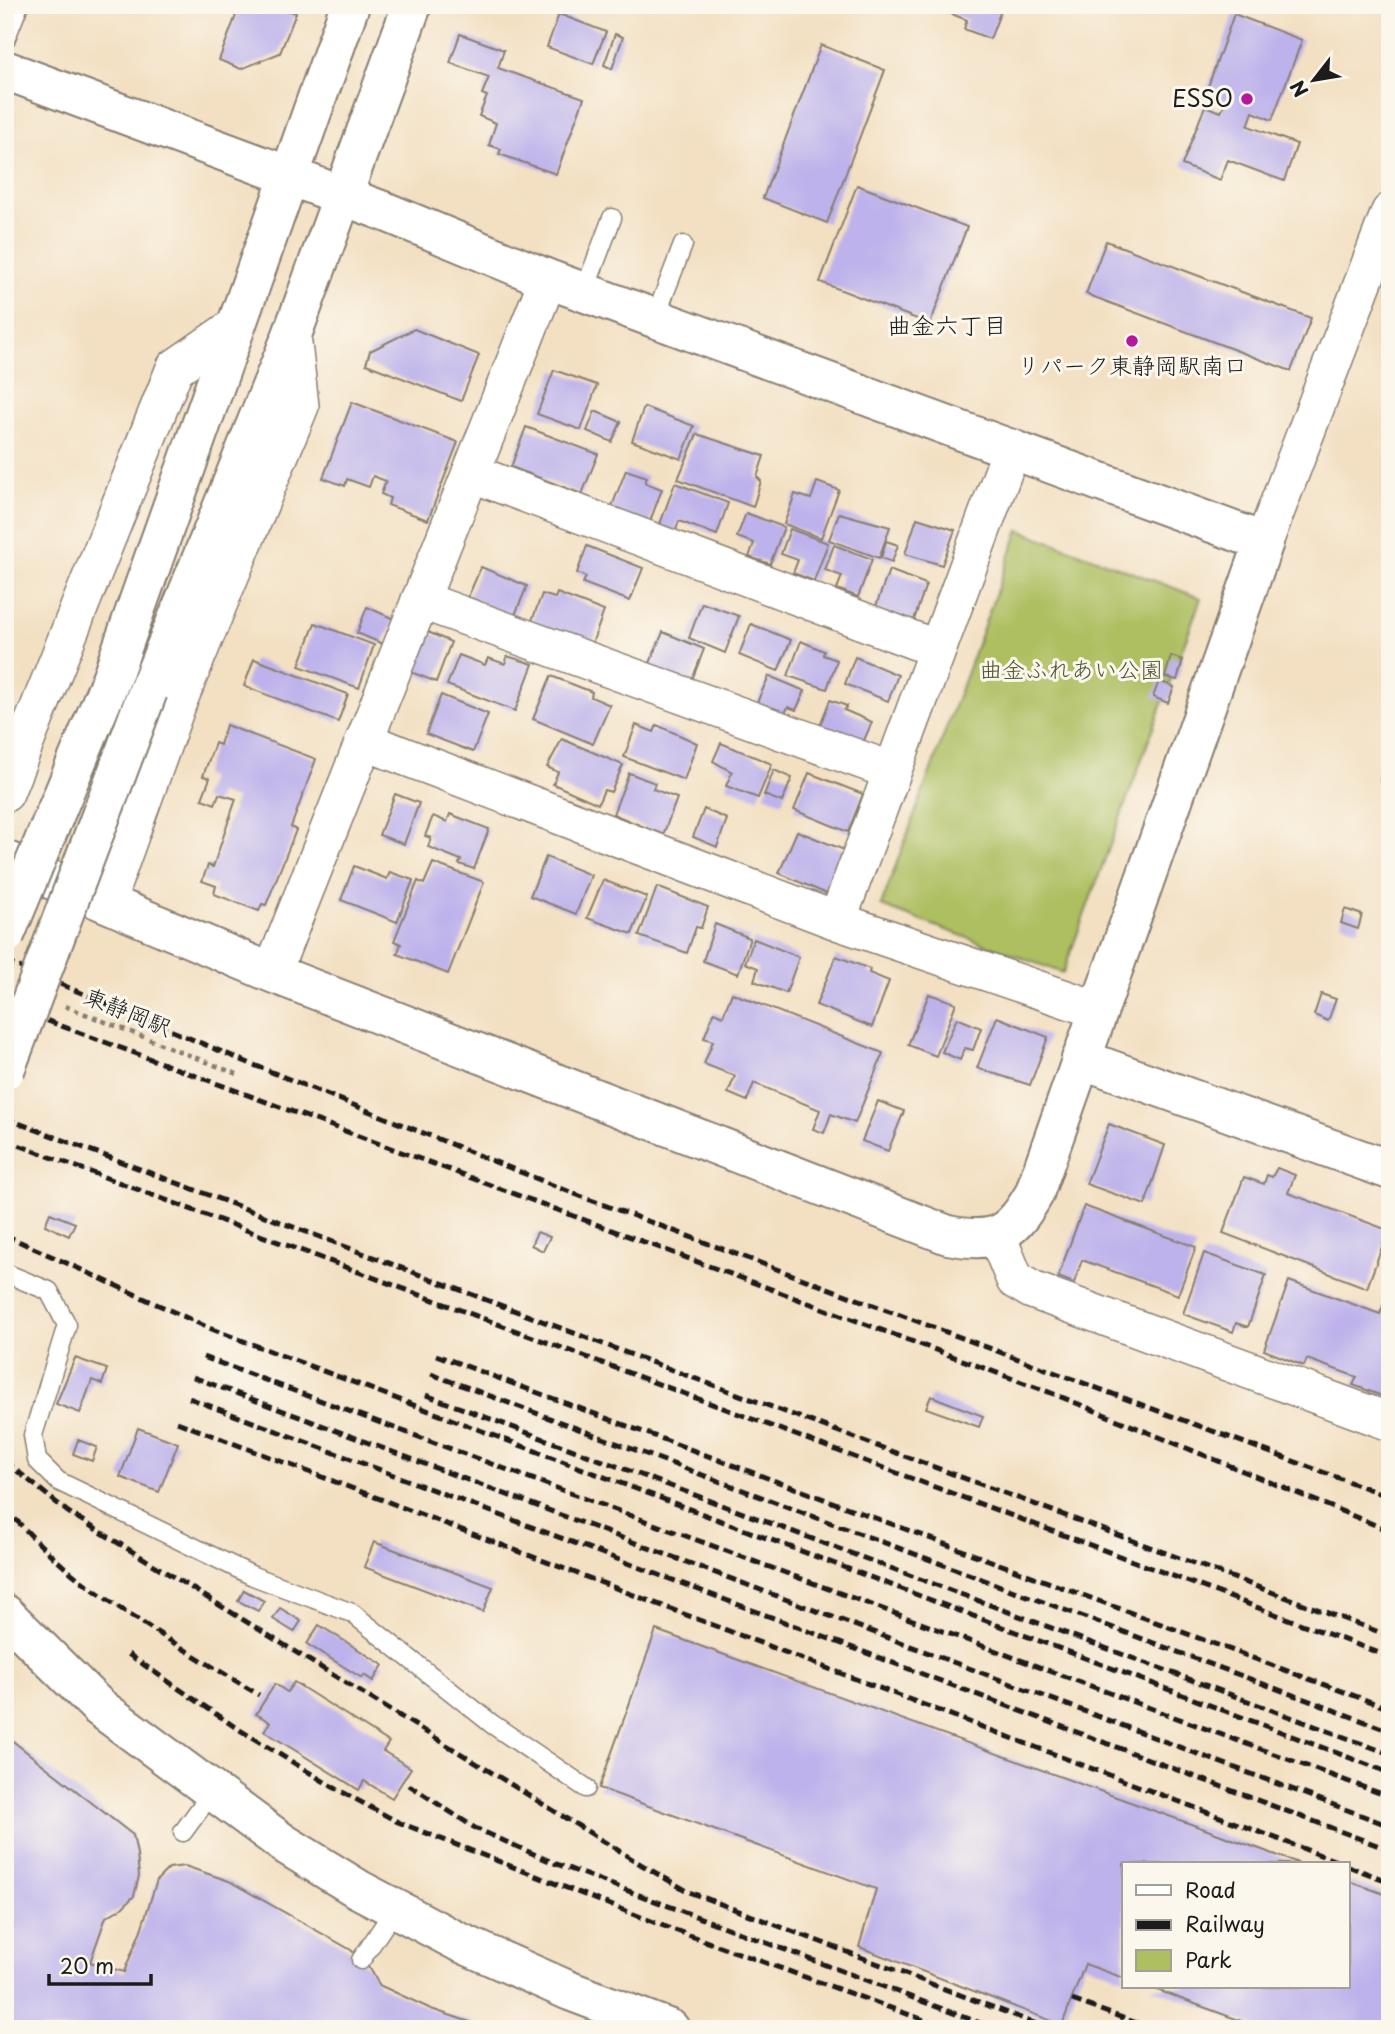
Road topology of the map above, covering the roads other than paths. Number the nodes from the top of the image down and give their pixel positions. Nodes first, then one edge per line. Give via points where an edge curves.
1 (19, 5) edge
2 (350, 5) edge
3 (411, 5) edge
4 (5, 40) edge
5 (5, 70) edge
6 (289, 177) junction
7 (341, 195) junction
8 (1390, 212) edge
9 (612, 218) dead end
10 (683, 245) dead end
11 (548, 279) junction
12 (584, 292) junction
13 (655, 318) junction
14 (237, 325) junction
15 (292, 335) junction
16 (1012, 448) junction
17 (471, 473) junction
18 (1264, 542) junction
19 (420, 600) junction
20 (937, 649) junction
21 (364, 741) junction
22 (892, 771) junction
23 (5, 793) edge
24 (5, 860) edge
25 (106, 902) junction
26 (837, 921) junction
27 (5, 935) edge
28 (272, 973) junction
29 (1098, 1010) junction
30 (1081, 1059) junction
31 (5, 1070) edge
32 (1390, 1170) edge
33 (997, 1236) junction
34 (5, 1273) edge
35 (1390, 1422) edge
36 (5, 1614) edge
37 (586, 1788) dead end
38 (213, 1791) junction
39 (183, 1832) dead end
40 (395, 1909) junction
41 (360, 1960) dead end
42 (670, 2029) edge

1 - 4 lane
2 - 6 street
3 - 7 street
5 - 6 street
6 - 7 street
6 - 14 street
7 - 11 street
7 - 15 street
8 - 18 street
9 - 12 lane
10 - 13 lane
11 - 12 street
11 - 17 street
12 - 13 street
13 - 16 street
14 - 23 street via 175,368
14 - 27 street, bridge via 111,679
15 - 25 street via 300,406 178,702
15 - 31 street, bridge via 148,691
16 - 18 street
16 - 20 street
17 - 19 street
17 - 20 street
18 - 29 street
19 - 21 street
19 - 22 street
20 - 22 street
21 - 26 street
21 - 28 street
22 - 26 street
24 - 25 street
25 - 28 street
26 - 29 street
28 - 33 street via 947,1235 973,1240
29 - 30 street
30 - 32 street
30 - 33 street via 1034,1194 1014,1226
33 - 35 street via 1015,1280 1032,1290
34 - 37 lane via 49,1291 67,1325 33,1435 37,1460 58,1481 253,1576 352,1613 492,1724
36 - 38 street via 99,1707
38 - 39 lane
38 - 40 street via 283,1843
40 - 41 lane
40 - 42 street via 570,1991

